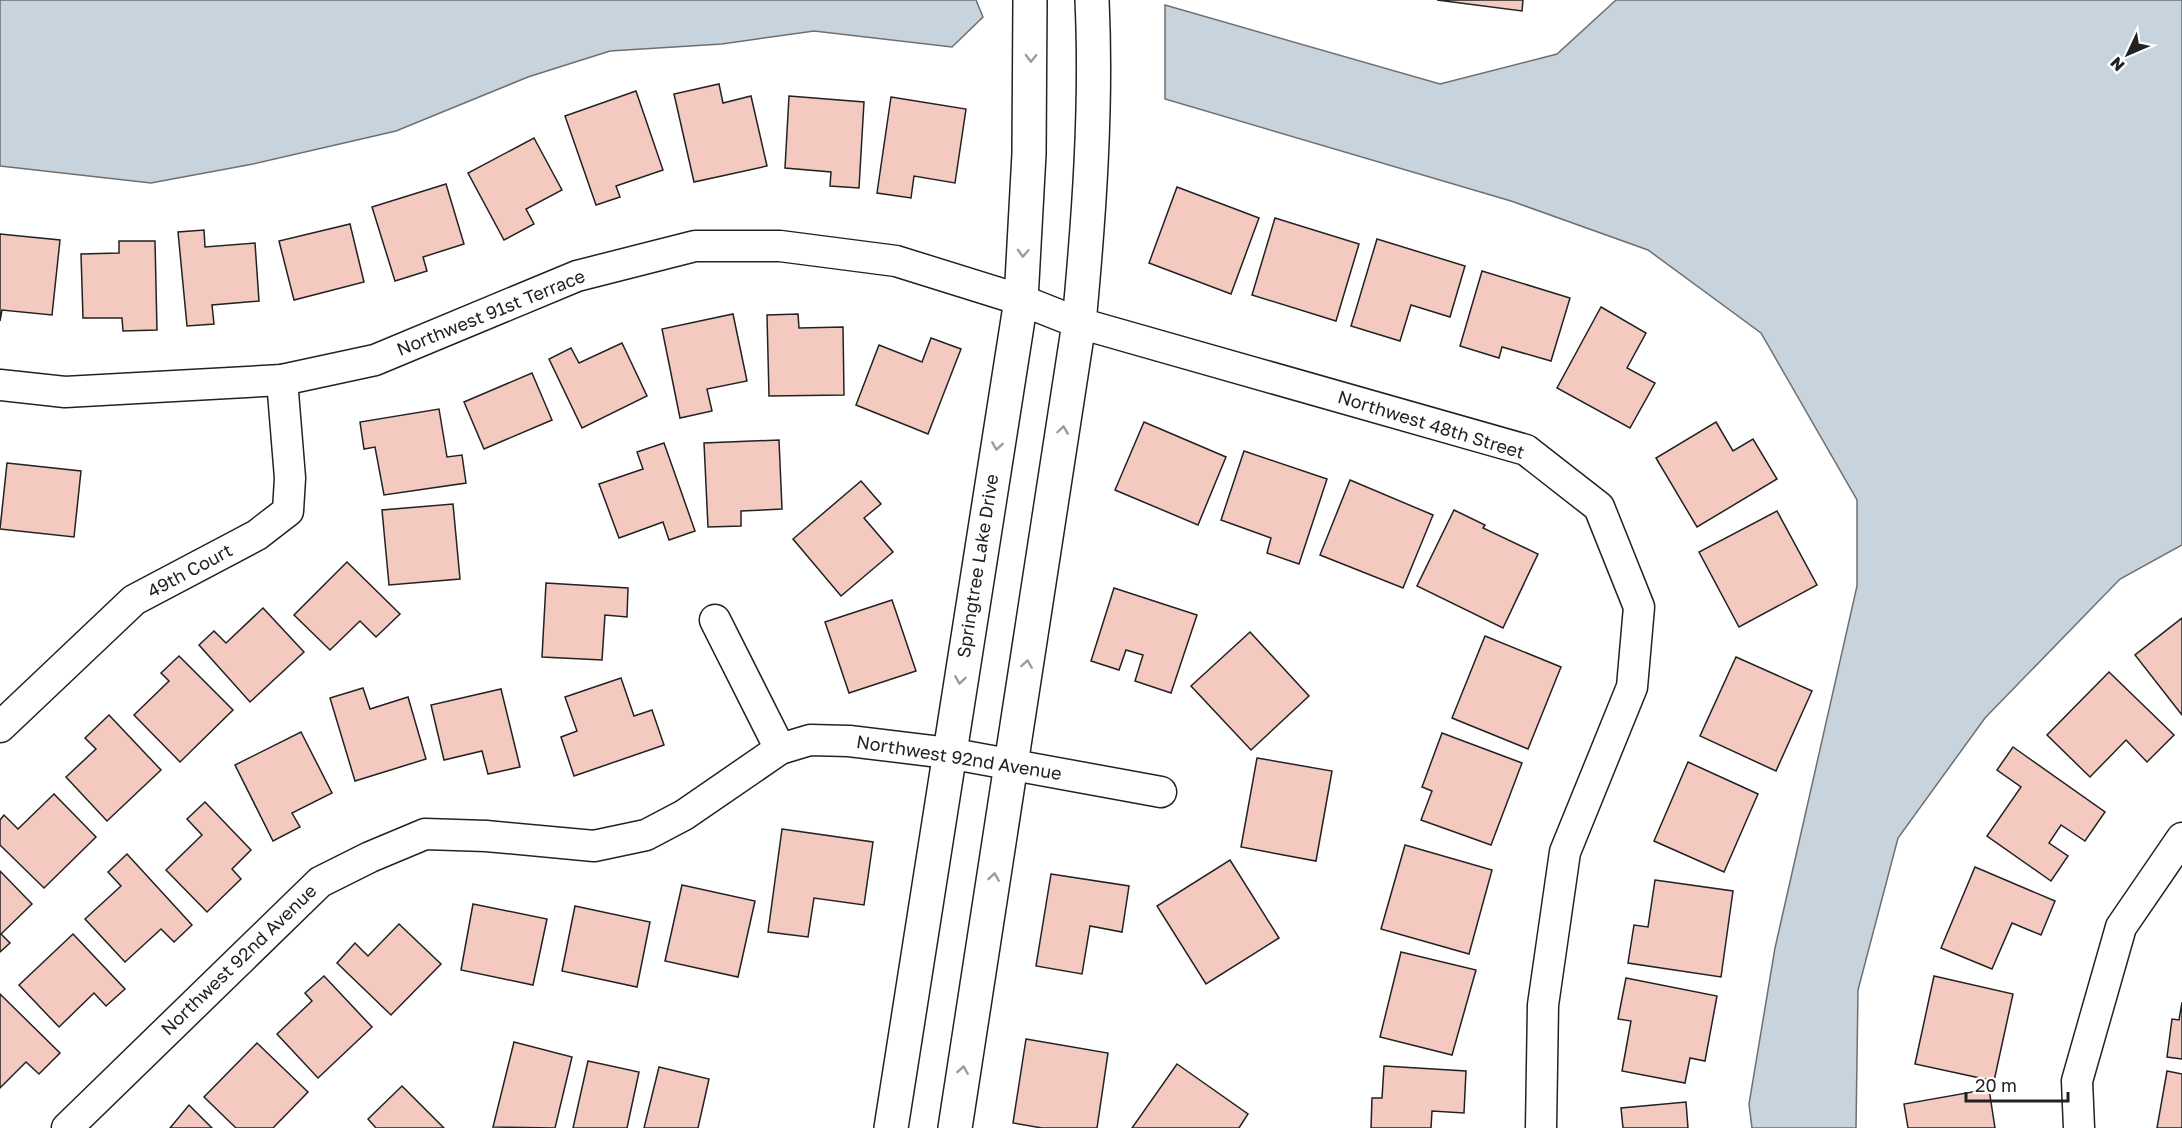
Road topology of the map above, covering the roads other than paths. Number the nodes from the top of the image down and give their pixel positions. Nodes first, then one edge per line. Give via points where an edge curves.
1 (1030, 0) edge
2 (1092, 0) edge
3 (1021, 300) junction
4 (1079, 323) junction
5 (282, 380) junction
6 (0, 386) edge
7 (715, 620) dead end
8 (0, 727) edge
9 (780, 749) junction
10 (948, 753) junction
11 (1011, 764) junction
12 (1161, 792) dead end
13 (2182, 838) edge
14 (67, 1128) edge
15 (891, 1128) edge
16 (955, 1128) edge
17 (1541, 1128) edge
18 (2079, 1128) edge

1 -> 3 street, Springtree Lake Drive via 1029,154
2 - 4 street via 1092,94
3 - 4 street, Northwest 91st Terrace
3 - 5 street, Northwest 91st Terrace via 896,261 780,246 694,246 577,276 375,360
3 -> 10 street, Springtree Lake Drive
11 -> 4 street
4 - 17 street, Northwest 48th Street via 1526,450 1599,507 1639,607 1632,687 1565,852 1543,1005
5 - 6 street, Northwest 91st Terrace via 64,392
5 - 8 street, 49th Court via 290,478 288,511 257,535 134,600
7 - 9 street
9 - 10 street, Northwest 92nd Avenue via 810,740
9 - 14 street, Northwest 92nd Avenue via 684,815 646,835 594,846 425,834 321,882
10 - 11 street, Northwest 92nd Avenue
10 - 15 street, Springtree Lake Drive
11 - 12 street, Northwest 92nd Avenue
16 -> 11 street
13 - 18 street via 2121,927 2077,1082

